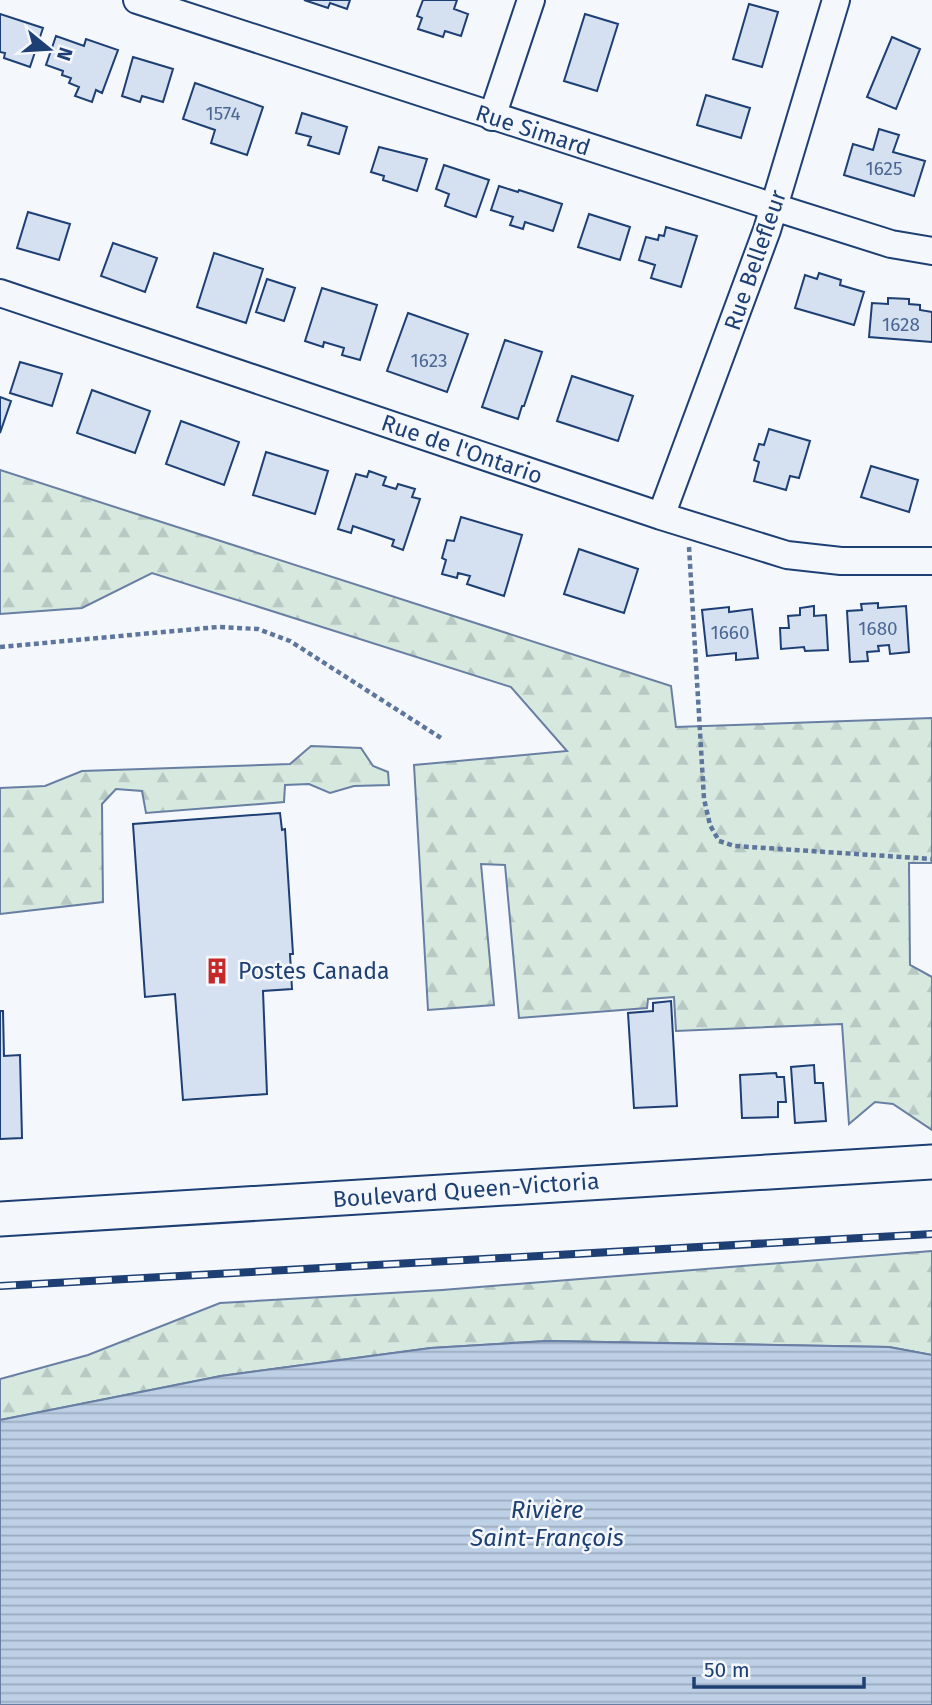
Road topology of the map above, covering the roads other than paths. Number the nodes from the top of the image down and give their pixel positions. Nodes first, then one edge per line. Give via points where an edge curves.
1 (137, 0) edge
2 (531, 0) edge
3 (836, 0) edge
4 (209, 11) edge
5 (492, 117) junction
6 (774, 207) junction
7 (932, 251) edge
8 (0, 293) edge
9 (661, 516) junction
10 (932, 561) edge
11 (932, 1162) edge
12 (0, 1219) edge

1 - 4 street, Rue Simard
2 - 5 street
3 - 6 street, Rue Bellefleur
4 - 5 street, Rue Simard
5 - 6 street, Rue Simard
6 - 7 street, Rue Simard via 891,244
6 - 9 street, Rue Bellefleur
8 - 9 street, Rue de l'Ontario
9 - 10 street, Rue de l'Ontario via 810,559
11 - 12 main road, Boulevard Queen-Victoria

